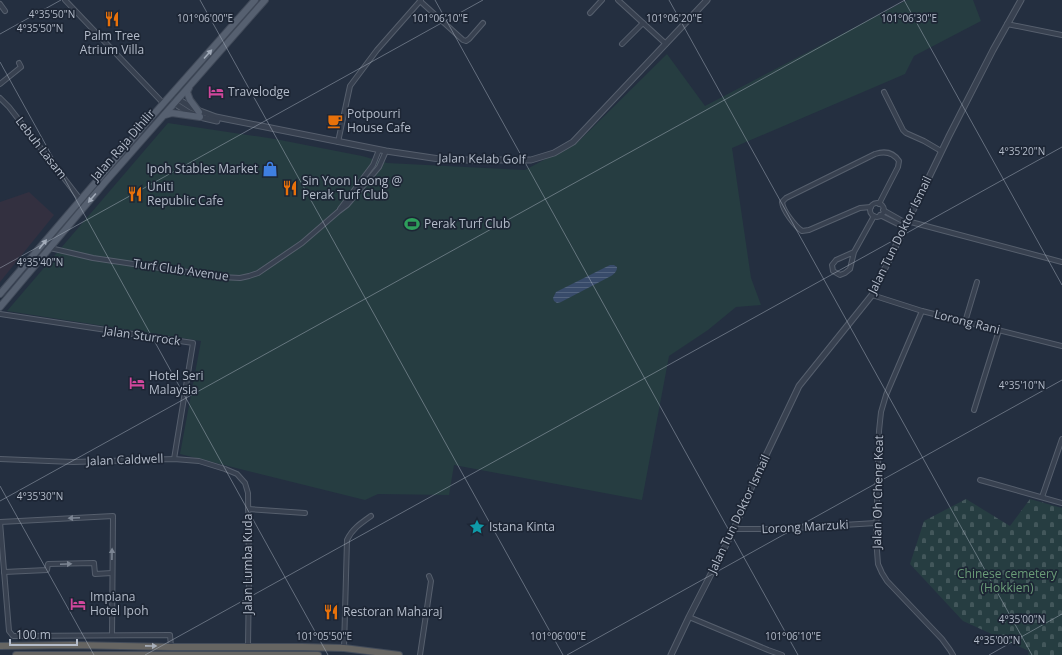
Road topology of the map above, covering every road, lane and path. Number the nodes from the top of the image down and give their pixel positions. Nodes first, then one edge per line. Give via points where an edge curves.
1 (65, 0) edge
2 (255, 0) edge
3 (265, 0) edge
4 (602, 0) edge
5 (618, 0) edge
6 (707, 0) edge
7 (1021, 0) edge
8 (420, 1) edge
9 (0, 4) edge
10 (5, 11) dead end
11 (590, 13) dead end
12 (643, 22) junction
13 (483, 23) dead end
14 (1007, 24) junction
15 (1062, 35) edge
16 (622, 44) dead end
17 (666, 44) junction
18 (19, 63) dead end
19 (190, 73) junction
20 (192, 83) junction
21 (0, 84) edge
22 (884, 92) dead end
23 (0, 98) edge
24 (176, 100) junction
25 (163, 103) junction
26 (200, 114) junction
27 (164, 115) junction
28 (143, 126) junction
29 (338, 142) junction
30 (379, 150) junction
31 (386, 151) junction
32 (941, 152) junction
33 (80, 199) junction
34 (880, 204) junction
35 (871, 207) junction
36 (883, 210) junction
37 (339, 211) junction
38 (880, 215) junction
39 (874, 216) junction
40 (906, 224) junction
41 (50, 248) junction
42 (854, 252) junction
43 (39, 261) junction
44 (1062, 262) edge
45 (977, 282) dead end
46 (9, 284) junction
47 (0, 294) edge
48 (872, 295) junction
49 (0, 307) edge
50 (922, 310) junction
51 (0, 314) edge
52 (965, 322) junction
53 (999, 330) junction
54 (1062, 346) edge
55 (974, 410) dead end
56 (1062, 439) edge
57 (0, 459) edge
58 (174, 459) junction
59 (980, 480) dead end
60 (245, 483) joint
61 (1042, 497) junction
62 (1062, 503) edge
63 (248, 509) junction
64 (305, 513) dead end
65 (371, 516) dead end
66 (876, 523) junction
67 (734, 529) junction
68 (4, 572) junction
69 (112, 573) junction
70 (429, 576) dead end
71 (688, 617) junction
72 (82, 635) junction
73 (112, 635) junction
74 (25, 636) junction
75 (72, 645) junction
76 (0, 646) edge
77 (25, 646) junction
78 (42, 646) junction
79 (248, 646) junction
80 (171, 647) junction
81 (344, 648) junction
82 (16, 655) edge
83 (33, 655) edge
84 (81, 655) edge
85 (248, 655) edge
86 (318, 655) edge
87 (399, 655) edge
88 (420, 655) edge
89 (671, 655) edge
90 (782, 655) edge
91 (953, 655) edge

1 - 25 street
19 -> 2 main road, Jalan Raja Dihilir
3 - 20 main road, Jalan Raja Dihilir
4 - 11 street
5 - 12 street
6 - 17 street, Jalan Kelab Golf
7 - 14 street, Jalan Tun Doktor Ismail
8 - 13 street via 466,41
8 - 29 street via 380,46 350,86
9 - 10 street
12 - 16 street
12 - 17 street
14 - 15 street
14 - 32 street, Jalan Tun Doktor Ismail
17 - 31 street, Jalan Kelab Golf via 573,142 554,153 531,160 446,160
18 - 21 street via 21,67
19 - 24 main road via 189,78 176,93
19 - 25 main road, Jalan Raja Dihilir
20 - 24 main road, Jalan Raja Dihilir
20 - 26 main road via 187,92
22 - 32 street via 903,130
23 - 33 street, Lebuh Lasam
24 - 26 street
24 - 27 main road, Jalan Raja Dihilir
24 - 28 main road via 172,100 153,121
25 - 28 main road, Jalan Raja Dihilir
26 - 27 main road
26 - 29 street, Jalan Kelab Golf
26 - 29 street, Jalan Kelab Golf via 296,136
27 -> 41 main road, Jalan Raja Dihilir
28 - 33 main road, Jalan Raja Dihilir
29 - 30 street, Jalan Kelab Golf
30 - 31 street, Jalan Kelab Golf
30 - 37 street, Turf Club Avenue via 373,165
31 - 37 street, Turf Club Avenue via 378,167 347,205
32 - 40 street, Jalan Tun Doktor Ismail
46 -> 33 main road, Jalan Raja Dihilir
34 - 35 street via 876,203
34 - 35 street via 899,161 894,155 883,152 782,202 797,228 802,231 860,208
34 - 36 street
35 - 39 street
36 - 38 street
36 - 40 street
37 - 41 street, Turf Club Avenue via 302,243 258,273 240,278 101,259
38 - 39 street
38 - 40 street
39 - 42 street
40 - 44 street
40 - 48 street, Jalan Tun Doktor Ismail
41 - 43 main road, Jalan Raja Dihilir
42 - 42 street via 850,269 840,275 833,271 832,265 836,260
43 - 46 main road via 16,282
43 - 49 main road, Jalan Raja Dihilir
45 - 52 street
46 - 47 main road, Jalan Raja Dihilir
48 - 50 street, Lorong Rani
48 - 67 street, Jalan Tun Doktor Ismail via 799,386
50 - 52 street, Lorong Rani
50 - 66 street, Jalan Oh Cheng Keat via 881,412
51 - 58 street, Jalan Sturrock via 193,343
52 - 53 street, Lorong Rani
53 - 54 street, Lorong Rani
53 - 55 street
56 - 61 street
57 - 58 street, Jalan Caldwell via 73,462
58 - 60 street, Jalan Caldwell via 199,461 225,469 237,474
59 - 61 street
60 - 63 street, Jalan Lumba Kuda
61 - 62 street
63 - 64 street
63 - 79 street, Jalan Lumba Kuda
65 - 81 street via 358,525 347,540
66 - 67 street, Lorong Marzuki
66 - 91 street, Jalan Oh Cheng Keat via 877,556 882,573
67 - 71 street, Jalan Tun Doktor Ismail
68 -> 69 street via 47,570 48,564 94,563 95,574
69 -> 68 street via 113,516 0,522
68 - 74 street via 9,631 13,636
69 - 73 street
70 - 88 street via 431,582
71 - 89 street, Jalan Tun Doktor Ismail
71 - 90 street
72 - 73 street
72 - 74 street
72 - 75 street via 78,643
73 - 80 street via 170,635
74 - 77 street
75 - 78 highway
75 -> 80 highway
76 - 77 highway
77 - 78 highway
77 - 83 highway via 28,653
78 - 84 highway via 50,649 79,649
79 - 80 highway
79 - 81 highway
81 - 87 highway
82 - 83 highway
83 - 84 highway
84 - 85 highway
85 - 86 highway

